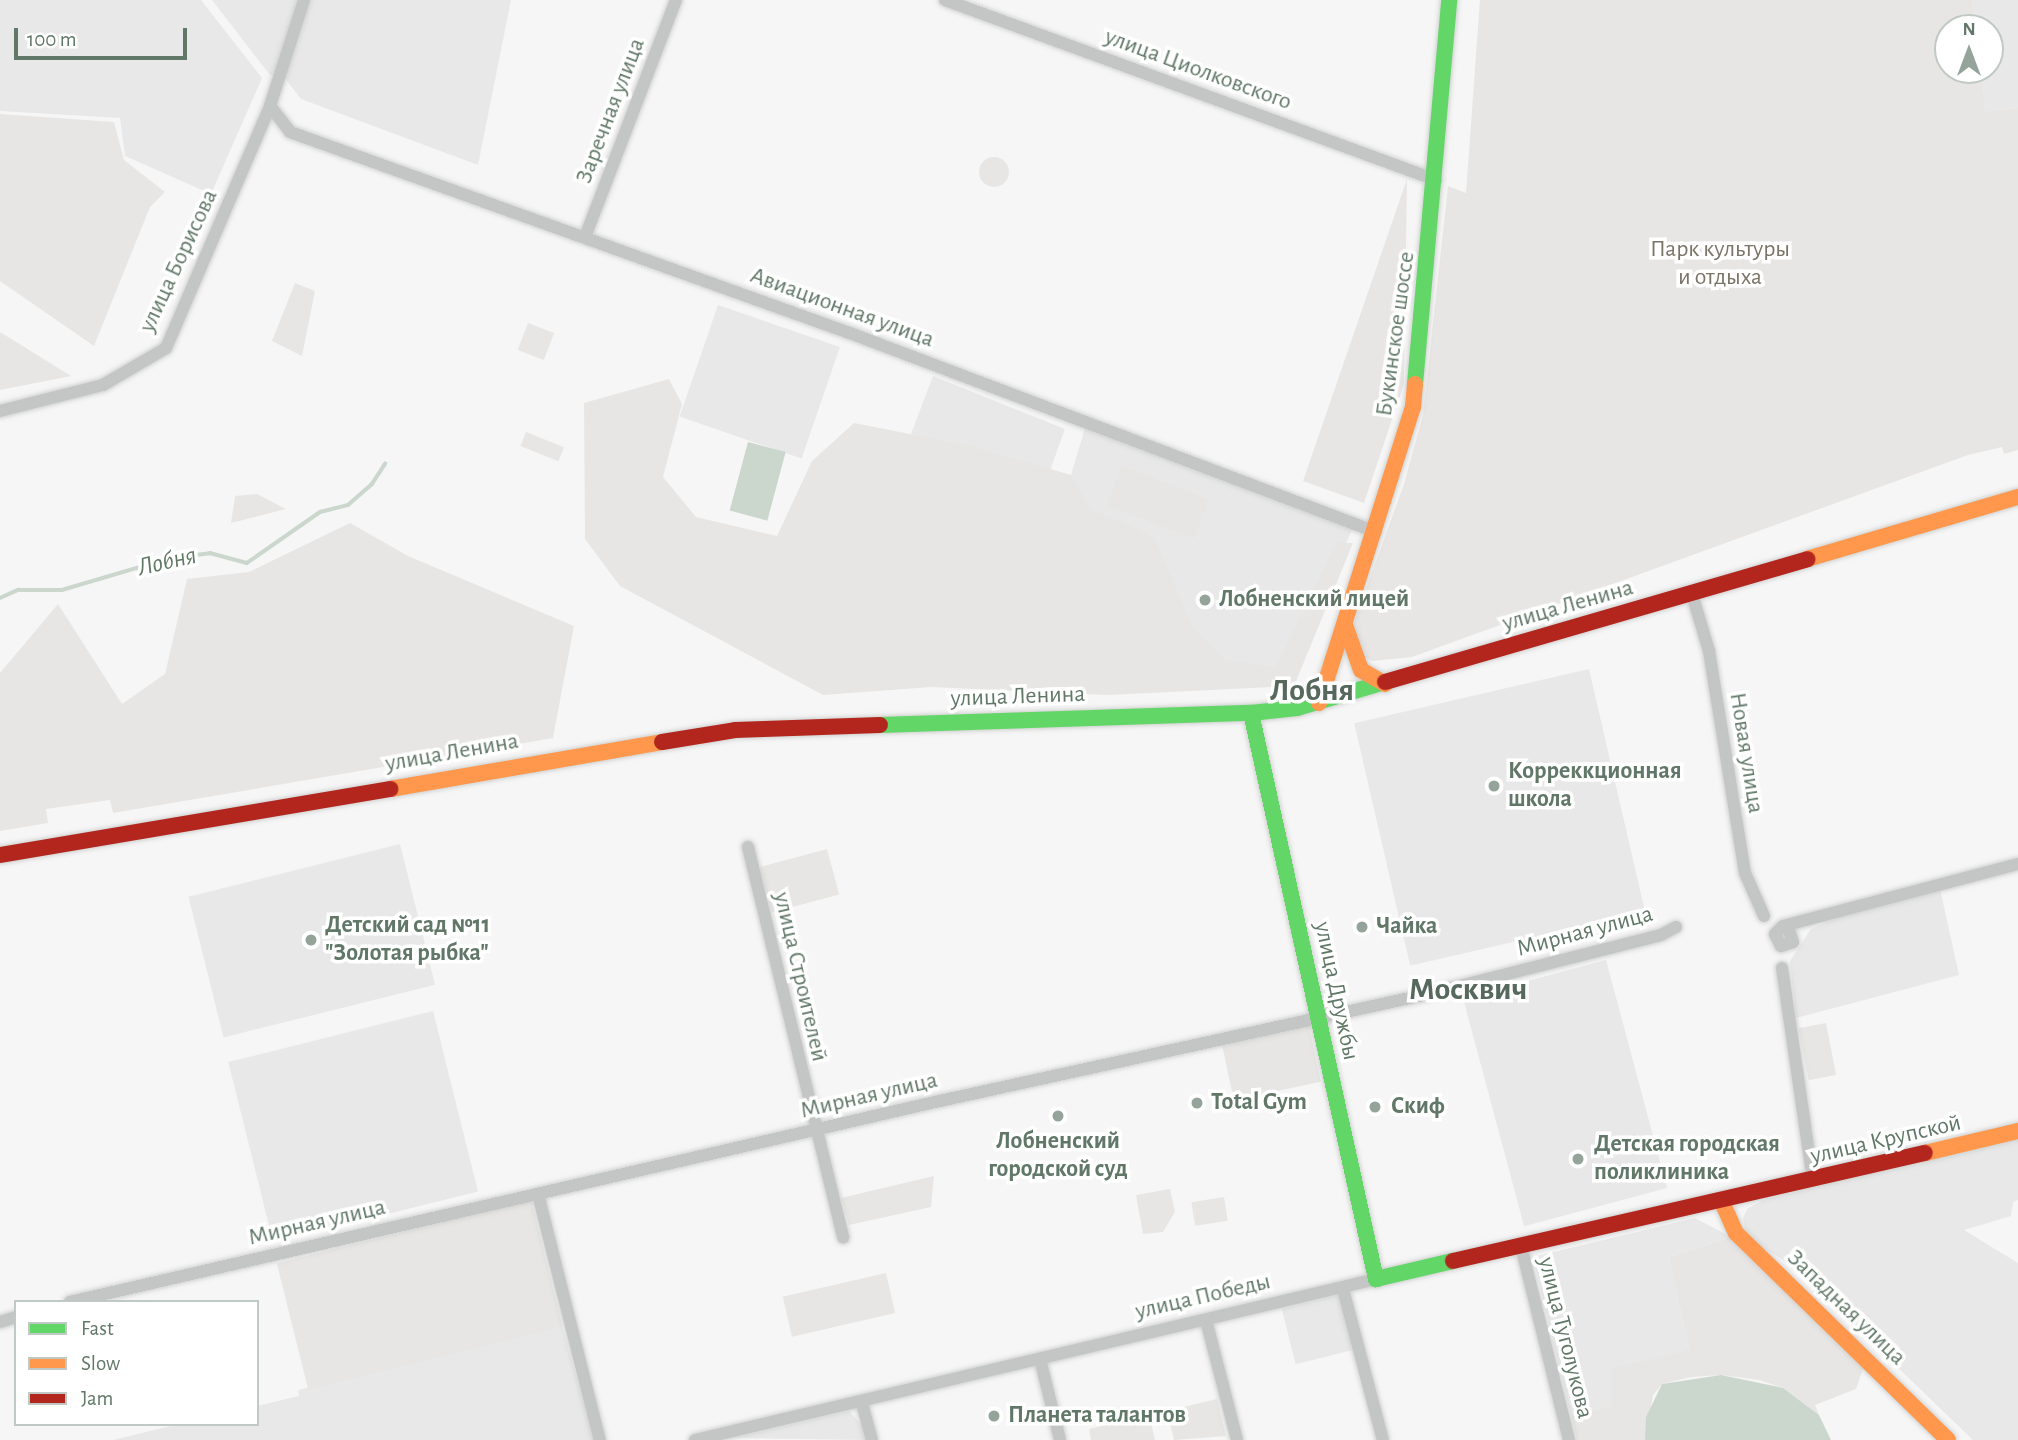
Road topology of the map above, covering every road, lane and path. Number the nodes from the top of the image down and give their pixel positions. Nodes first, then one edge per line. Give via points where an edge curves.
1 (304, 0) edge
2 (676, 0) edge
3 (945, 0) edge
4 (1449, 0) edge
5 (270, 106) junction
6 (1436, 180) junction
7 (585, 237) junction
8 (0, 411) edge
9 (2018, 497) edge
10 (1376, 532) junction
11 (1692, 594) junction
12 (1345, 624) junction
13 (1385, 684) junction
14 (1319, 703) junction
15 (1251, 713) junction
16 (748, 847) dead end
17 (0, 855) edge
18 (2018, 864) edge
19 (1676, 927) dead end
20 (1784, 936) junction
21 (1320, 1017) junction
22 (816, 1130) junction
23 (2018, 1131) edge
24 (1813, 1180) junction
25 (538, 1194) junction
26 (1722, 1202) junction
27 (843, 1238) dead end
28 (1521, 1246) junction
29 (1376, 1279) junction
30 (1343, 1289) junction
31 (79, 1300) edge
32 (1206, 1320) junction
33 (1040, 1359) junction
34 (862, 1403) junction
35 (745, 1435) edge
36 (600, 1440) edge
37 (695, 1440) edge
38 (872, 1440) edge
39 (1060, 1440) edge
40 (1237, 1440) edge
41 (1383, 1440) edge
42 (1569, 1440) edge
43 (1948, 1440) edge

1 - 5 street, улица Борисова
2 - 7 street, Заречная улица
3 - 6 street, улица Циолковского
4 - 6 street, Букинское шоссе
5 - 7 street, Авиационная улица via 290,132
5 - 8 street, улица Борисова via 166,348 103,385
6 - 10 street, Букинское шоссе via 1413,407
7 - 10 street, Авиационная улица
9 - 11 street, улица Ленина
10 - 12 street, Букинское шоссе
11 - 13 street, улица Ленина
11 - 20 street, Новая улица via 1709,652 1745,873 1764,916
12 - 13 street via 1361,670
12 - 14 street, Букинское шоссе
13 - 14 street, улица Ленина
14 - 15 street, улица Ленина
15 - 17 street, улица Ленина via 735,730
15 - 21 street, улица Дружбы
16 - 22 street, улица Строителей
18 - 20 street via 1822,917
19 - 21 street, Мирная улица via 1635,942
20 - 24 street via 1782,968
21 - 22 street, Мирная улица
21 - 29 street, улица Дружбы
22 - 25 street, Мирная улица
22 - 27 street, улица Строителей
23 - 24 street, улица Крупской
24 - 26 street, улица Крупской
25 - 31 street, Мирная улица
25 - 36 street
26 - 28 street, улица Победы
26 - 43 street, Западная улица via 1736,1233
28 - 29 street, улица Победы
28 - 42 street, улица Туголукова
29 - 30 street, улица Победы
30 - 32 street, улица Победы
30 - 41 street
32 - 33 street, улица Победы
32 - 40 street
33 - 34 street, улица Победы
33 - 39 street
34 - 35 street, улица Победы
34 - 38 street
35 - 37 street, улица Победы

